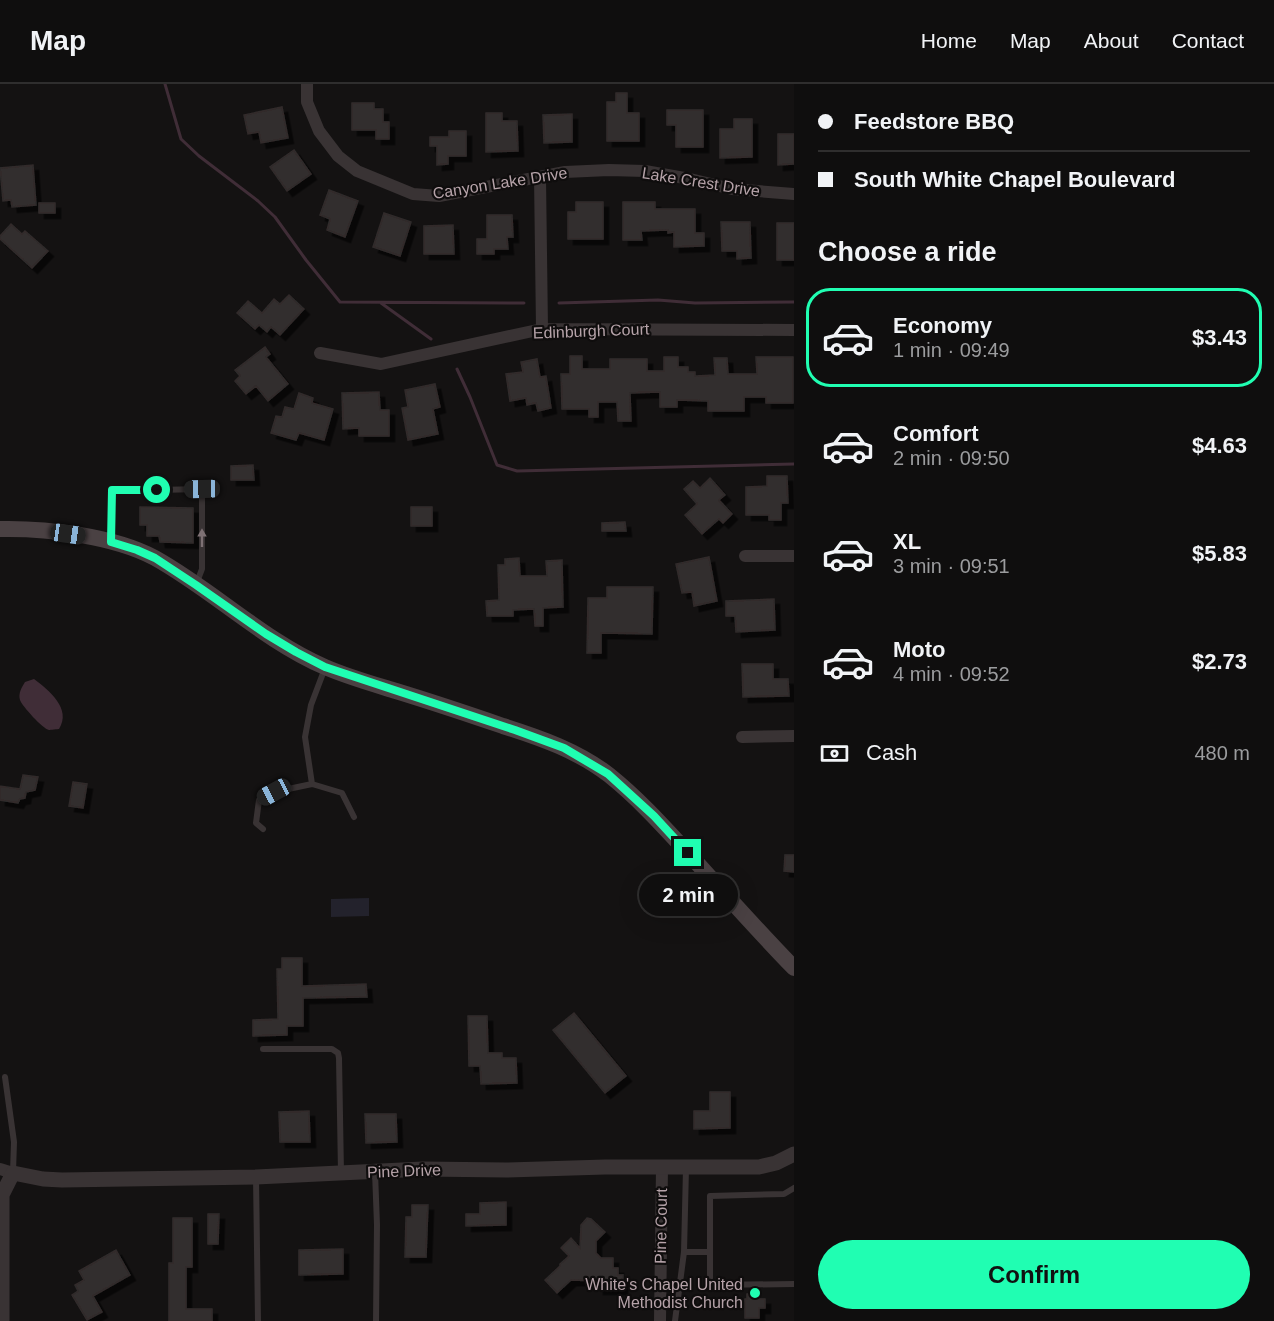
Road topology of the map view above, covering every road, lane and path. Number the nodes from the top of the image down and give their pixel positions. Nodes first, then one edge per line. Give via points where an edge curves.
1 (307, 84) edge
2 (609, 170) joint
3 (540, 177) junction
4 (794, 194) edge
5 (542, 329) junction
6 (794, 330) edge
7 (320, 353) dead end
8 (0, 529) edge
9 (111, 542) junction
10 (745, 556) dead end
11 (794, 556) edge
12 (196, 585) junction
13 (325, 667) junction
14 (794, 736) edge
15 (742, 737) dead end
16 (312, 784) junction
17 (354, 817) dead end
18 (263, 829) dead end
19 (794, 968) edge
20 (263, 1049) dead end
21 (5, 1077) dead end
22 (794, 1154) edge
23 (662, 1167) junction
24 (686, 1167) junction
25 (6, 1171) edge
26 (375, 1171) junction
27 (341, 1173) junction
28 (256, 1177) junction
29 (794, 1188) edge
30 (684, 1252) junction
31 (710, 1252) junction
32 (794, 1284) edge
33 (2, 1321) edge
34 (258, 1321) edge
35 (376, 1321) edge
36 (660, 1321) edge
37 (675, 1321) edge

1 - 3 street, Canyon Lake Drive via 307,102 319,131 338,156 357,171 384,183 413,194 438,196
2 - 3 street, Canyon Lake Drive
2 - 4 street, Lake Crest Drive via 645,171 732,189
3 - 5 street
5 - 6 street, Edinburgh Court
5 - 7 street, Edinburgh Court via 381,364
8 - 9 main road via 52,532
9 - 12 main road via 155,558
12 -> 9 lane via 202,569 202,489 112,490
10 - 11 street
12 - 13 main road via 266,634
13 - 16 lane via 311,705 305,737
13 - 19 main road via 555,744 608,774 654,816
14 - 15 street
16 - 17 lane via 342,793
16 - 18 lane via 274,792 259,800 256,823
20 - 27 lane via 332,1049 338,1053
21 - 25 lane via 14,1142
22 - 24 street, Pine Drive via 759,1167
23 - 24 street, Pine Drive
23 - 26 street, Pine Drive
23 - 36 street, Pine Court
24 - 30 lane
25 - 28 street, Pine Drive via 62,1180
25 - 33 street via 2,1195
26 - 27 street, Pine Drive
26 - 35 lane
27 - 28 street, Pine Drive
28 - 34 lane
29 - 31 lane via 784,1194 710,1196
30 - 31 lane
30 - 37 lane
31 - 32 lane via 710,1285

